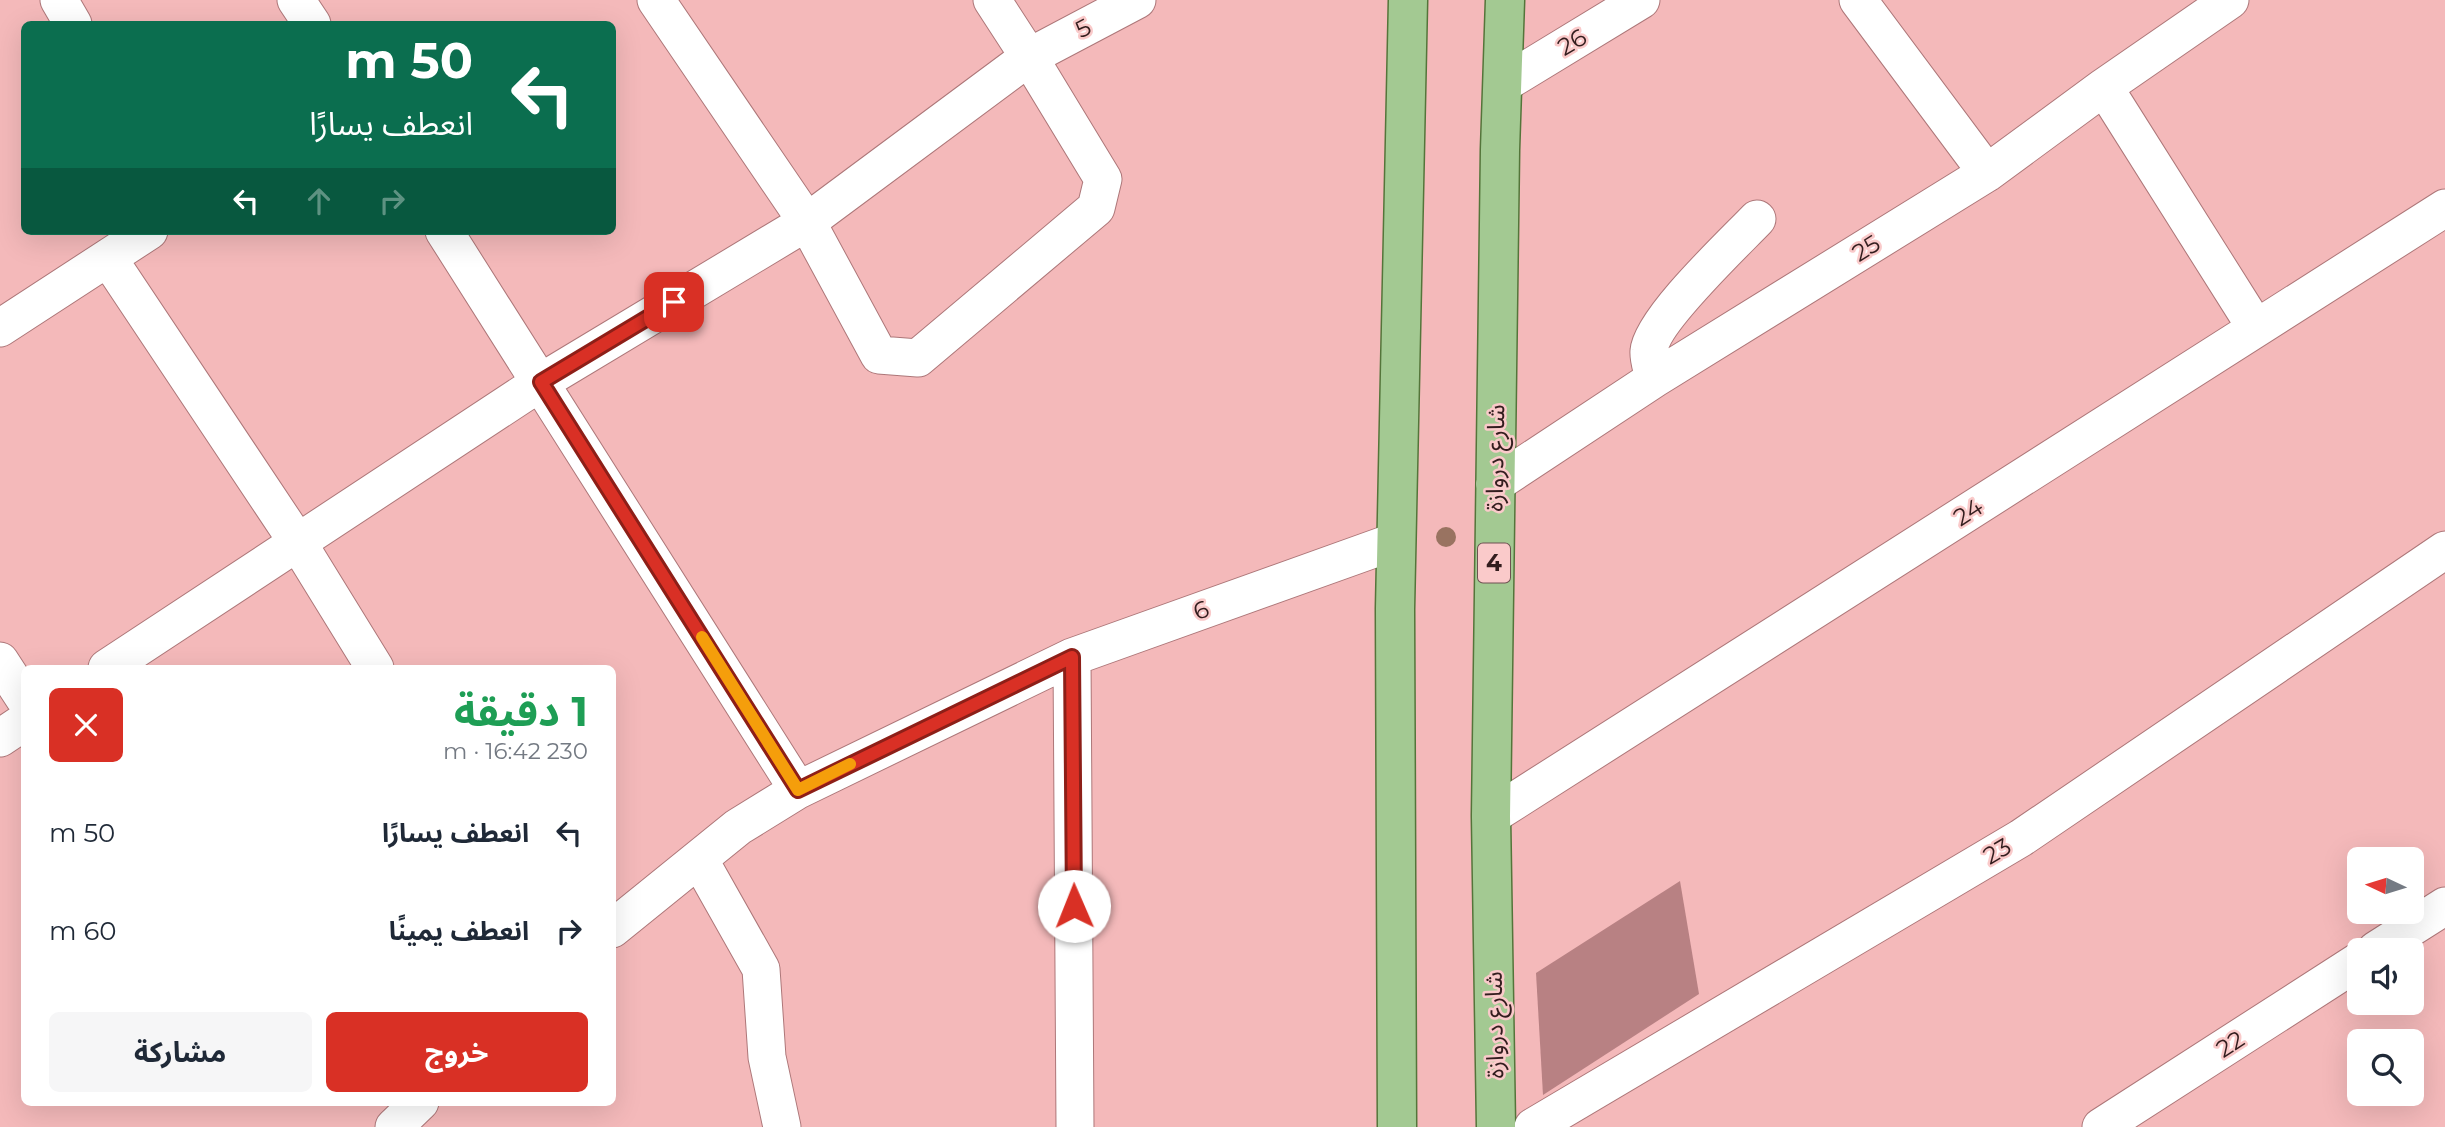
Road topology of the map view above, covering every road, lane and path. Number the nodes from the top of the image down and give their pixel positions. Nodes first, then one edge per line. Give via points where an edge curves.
1 (59, 0) edge
2 (296, 0) edge
3 (656, 0) edge
4 (992, 0) edge
5 (1137, 0) edge
6 (1408, 0) edge
7 (1505, 0) edge
8 (1641, 0) edge
9 (1858, 0) edge
10 (2230, 0) edge
11 (71, 21) edge
12 (310, 21) edge
13 (1029, 57) junction
14 (1503, 84) junction
15 (2104, 87) junction
16 (1987, 173) junction
17 (2445, 208) edge
18 (1757, 219) dead end
19 (807, 222) junction
20 (143, 235) edge
21 (447, 235) edge
22 (108, 258) junction
23 (0, 328) edge
24 (2256, 328) junction
25 (1654, 379) junction
26 (541, 382) junction
27 (1495, 484) junction
28 (1396, 541) junction
29 (298, 543) junction
30 (2445, 550) edge
31 (1072, 657) junction
32 (0, 662) edge
33 (112, 665) edge
34 (373, 665) edge
35 (21, 694) edge
36 (21, 724) edge
37 (0, 738) edge
38 (798, 790) junction
39 (1491, 816) junction
40 (699, 859) junction
41 (2445, 906) edge
42 (616, 926) edge
43 (2395, 938) edge
44 (2347, 969) edge
45 (416, 1106) edge
46 (394, 1127) edge
47 (782, 1127) edge
48 (1075, 1127) edge
49 (1397, 1127) edge
50 (1496, 1127) edge
51 (1534, 1127) edge
52 (2101, 1127) edge

1 - 11 street
2 - 12 street
3 - 19 street
4 - 13 street
5 - 13 street, 5
6 - 28 main road
7 - 14 main road, شارع دروازة / 4
8 - 14 street, 26
9 - 16 street
10 - 15 street, 25
13 - 19 street, 5
13 - 19 street via 1102,179 1096,208 918,358 879,355
14 - 27 main road, شارع دروازة / 4
15 - 16 street, 25
15 - 24 street
16 - 25 street, 25
17 - 24 street, 24
18 - 25 street via 1673,309 1654,336 1649,352
19 - 26 street, 5
20 - 22 street
21 - 26 street
22 - 23 street
22 - 29 street
24 - 39 street, 24
25 - 27 street, 25
26 - 29 street, 5
26 - 38 street
27 - 39 main road, شارع دروازة / 4
28 - 31 street, 6
28 - 49 main road
29 - 33 street, 5
29 - 34 street
30 - 51 street, 23 via 2021,838
31 - 38 street, 6
31 - 48 street
32 - 35 street
36 - 37 street
38 - 40 street, 6 via 738,827
39 - 50 main road, شارع دروازة / 4
40 - 42 street, 6
40 - 47 street via 761,970 767,1057
41 - 43 street
44 - 52 street, 22
45 - 46 street

